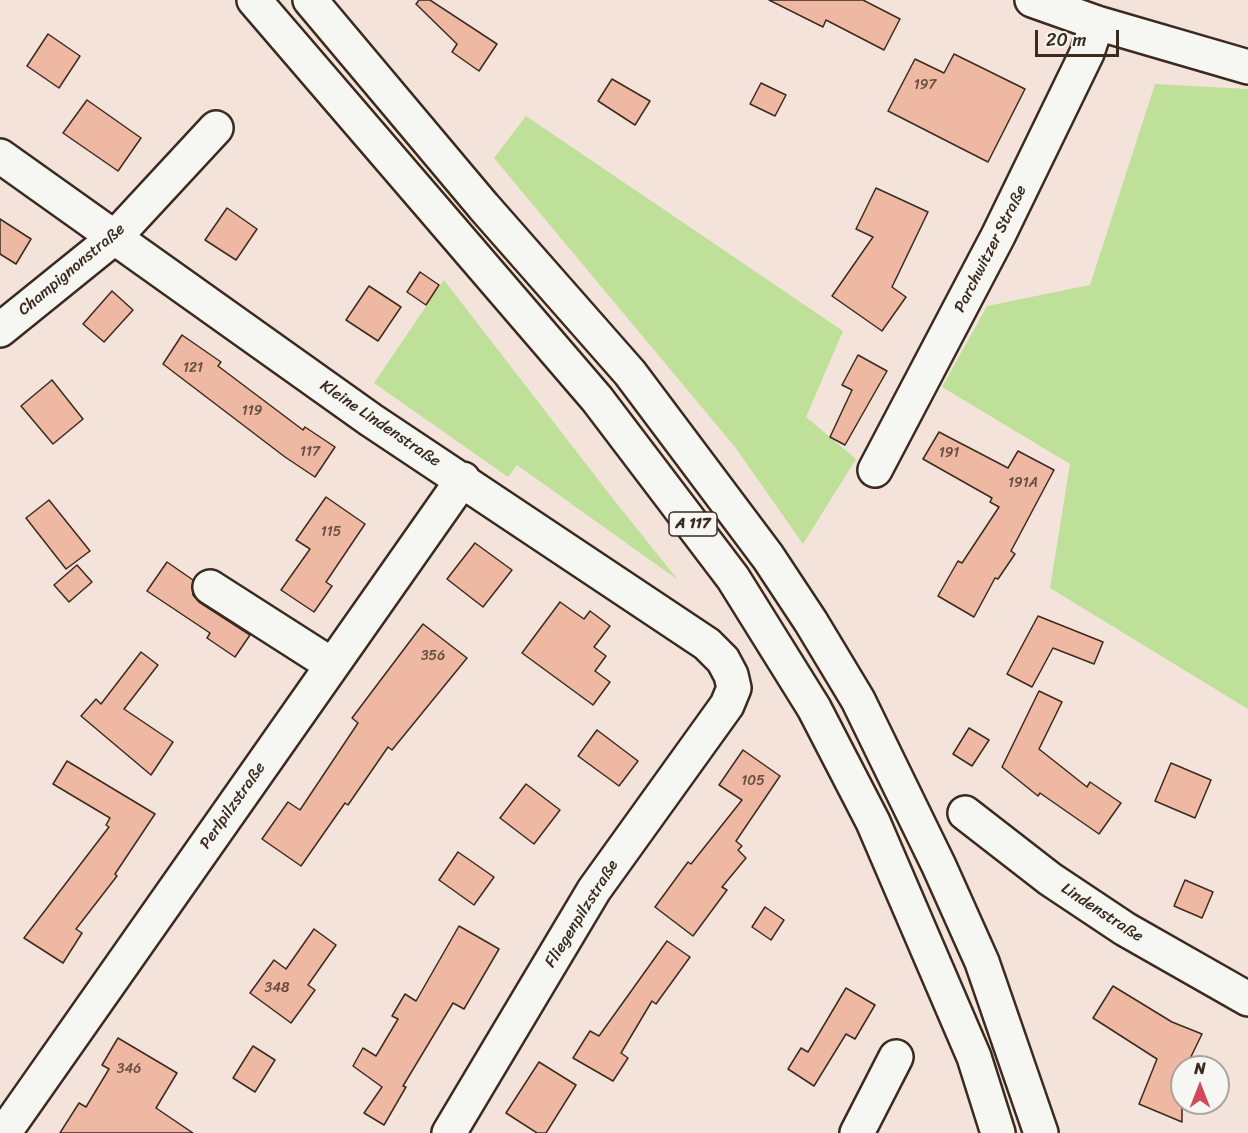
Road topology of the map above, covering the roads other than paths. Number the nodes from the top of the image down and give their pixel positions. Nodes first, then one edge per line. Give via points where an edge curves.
1 (254, 0) edge
2 (310, 0) edge
3 (1032, 0) edge
4 (1097, 23) junction
5 (1248, 67) edge
6 (216, 128) dead end
7 (0, 156) edge
8 (115, 237) junction
9 (0, 330) edge
10 (875, 470) dead end
11 (463, 479) junction
12 (210, 587) dead end
13 (332, 665) junction
14 (728, 705) joint
15 (965, 813) dead end
16 (1248, 999) edge
17 (896, 1058) dead end
18 (4, 1133) edge
19 (449, 1133) edge
20 (857, 1133) edge
21 (998, 1133) edge
22 (1041, 1133) edge

1 - 21 main road, A 117 via 597,399 734,578 814,708 873,822 974,1057
2 - 22 main road, A 117 via 630,373 768,557 811,622 858,700 939,866 982,962
3 - 4 main road
4 - 5 main road
4 - 10 main road, Parchwitzer Straße via 1087,53 998,236
6 - 8 main road, Champignonstraße
7 - 8 main road, Kleine Lindenstraße
8 - 9 main road, Champignonstraße
8 - 11 main road, Kleine Lindenstraße via 371,420
11 - 13 main road, Perlpilzstraße
11 - 14 main road, Kleine Lindenstraße via 707,644 731,675 734,688
12 - 13 main road
13 - 18 main road, Perlpilzstraße
14 - 19 main road, Fliegenpilzstraße via 594,890
15 - 16 main road, Lindenstraße via 1050,879 1125,929
17 - 20 main road

